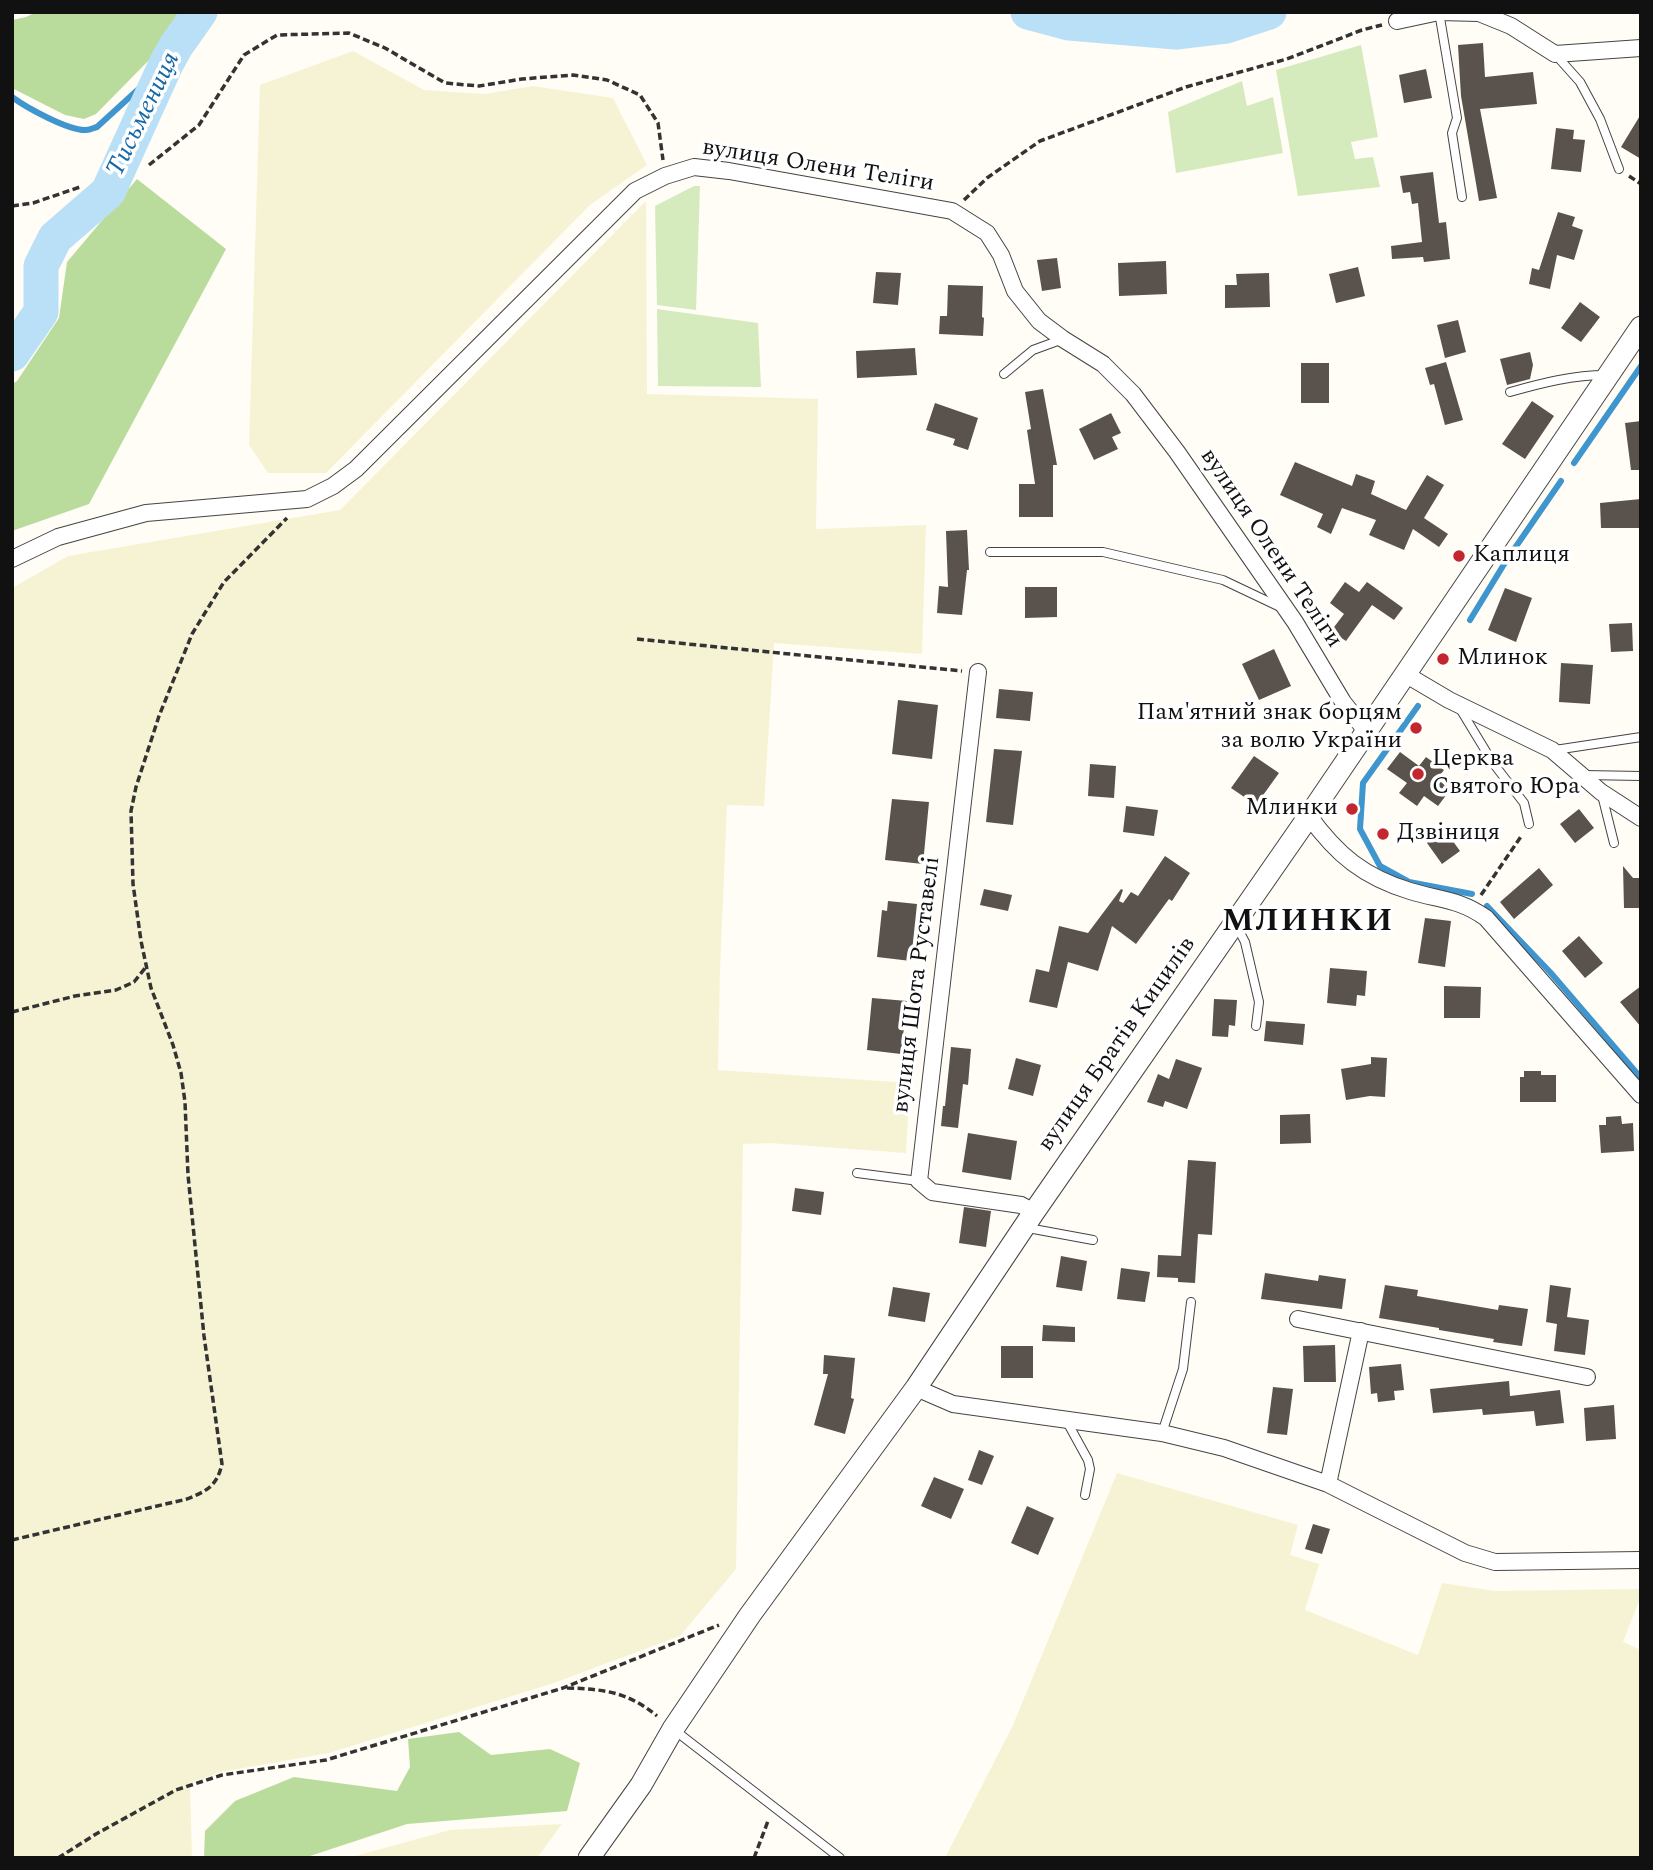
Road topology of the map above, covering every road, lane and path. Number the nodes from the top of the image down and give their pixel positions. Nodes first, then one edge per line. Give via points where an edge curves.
1 (1439, 12) edge
2 (1397, 21) joint
3 (1641, 48) edge
4 (1555, 54) junction
5 (149, 165) dead end
6 (1619, 169) dead end
7 (665, 176) junction
8 (80, 187) dead end
9 (1462, 197) dead end
10 (12, 206) edge
11 (952, 211) junction
12 (1641, 327) edge
13 (1063, 340) junction
14 (1004, 374) dead end
15 (1608, 375) junction
16 (1510, 392) dead end
17 (306, 499) junction
18 (990, 552) dead end
19 (12, 559) edge
20 (1286, 610) junction
21 (637, 639) dead end
22 (978, 672) joint
23 (1405, 674) junction
24 (1457, 705) junction
25 (1366, 731) junction
26 (1641, 737) edge
27 (1552, 750) junction
28 (1581, 775) junction
29 (1641, 776) edge
30 (1601, 792) junction
31 (1309, 816) junction
32 (1641, 818) edge
33 (1529, 824) joint
34 (1614, 844) dead end
35 (1472, 908) junction
36 (1235, 923) junction
37 (146, 966) junction
38 (12, 1012) edge
39 (1256, 1026) dead end
40 (1641, 1095) edge
41 (857, 1173) dead end
42 (919, 1181) junction
43 (1029, 1220) junction
44 (1093, 1240) dead end
45 (1191, 1303) dead end
46 (1298, 1319) dead end
47 (1361, 1331) junction
48 (1587, 1377) dead end
49 (916, 1388) junction
50 (1066, 1420) junction
51 (1162, 1433) junction
52 (1328, 1484) junction
53 (1085, 1495) dead end
54 (12, 1540) edge
55 (1641, 1560) edge
56 (750, 1615) junction
57 (563, 1688) junction
58 (673, 1729) junction
59 (774, 1807) junction
60 (58, 1858) edge
61 (589, 1858) edge
62 (754, 1858) edge
63 (840, 1858) edge

1 - 2 street
1 - 4 street via 1479,13 1511,26
1 - 9 lane via 1457,118 1452,133
2 - 11 path via 1186,87 1040,141 987,178
3 - 4 street
4 - 6 lane via 1580,82
5 - 7 path via 199,125 244,55 277,34 349,33 445,83 479,86 573,75 607,80 640,94 658,123
7 - 11 street, вулиця Олени Теліги via 694,167 729,171
7 - 17 street, вулиця Олени Теліги via 635,191 356,469
8 - 10 path
11 - 13 street, вулиця Олени Теліги via 987,233 1015,291 1039,321
12 - 15 street, вулиця Братів Кицилів
13 - 14 lane via 1033,350
13 - 20 street, вулиця Олени Теліги via 1103,364 1133,394
15 - 16 lane via 1554,379
15 - 23 street, вулиця Братів Кицилів
17 - 19 street, вулиця Олени Теліги via 146,513 58,537
17 - 37 path via 224,582 192,634 159,716 131,811 133,884
18 - 20 lane via 1103,552 1223,580
20 - 25 street, вулиця Олени Теліги
21 - 22 path
22 - 42 street, вулиця Шота Руставелі
23 - 24 street
23 - 25 street, вулиця Братів Кицилів
24 - 27 street
24 - 33 lane via 1524,803
25 - 31 street, вулиця Братів Кицилів
26 - 27 lane
27 - 28 street
28 - 29 lane
28 - 30 street
30 - 32 street
30 - 34 lane
31 - 35 street via 1346,859 1378,879
31 - 36 street, вулиця Братів Кицилів
33 - 35 path
35 - 40 street via 1486,918
36 - 39 lane via 1245,943 1259,1002
36 - 43 street, вулиця Братів Кицилів
37 - 38 path via 134,982 116,990
37 - 54 path via 181,1073 204,1336 222,1464 219,1478 187,1499
41 - 42 lane
42 - 43 street via 932,1192 1021,1205
43 - 44 lane
43 - 49 street, вулиця Братів Кицилів
45 - 51 lane via 1183,1369
46 - 47 street
47 - 48 street
47 - 52 street
49 - 50 street via 953,1404
49 - 56 street, вулиця Братів Кицилів
50 - 51 street
50 - 53 lane via 1088,1460
51 - 52 street via 1224,1448
52 - 55 street via 1465,1553 1495,1562
56 - 57 path
56 - 58 street, вулиця Братів Кицилів
57 - 58 path via 615,1692 648,1708
57 - 60 path via 326,1760 222,1775 176,1790
58 - 59 lane
58 - 61 street, вулиця Братів Кицилів via 641,1785
59 - 62 path
59 - 63 lane

